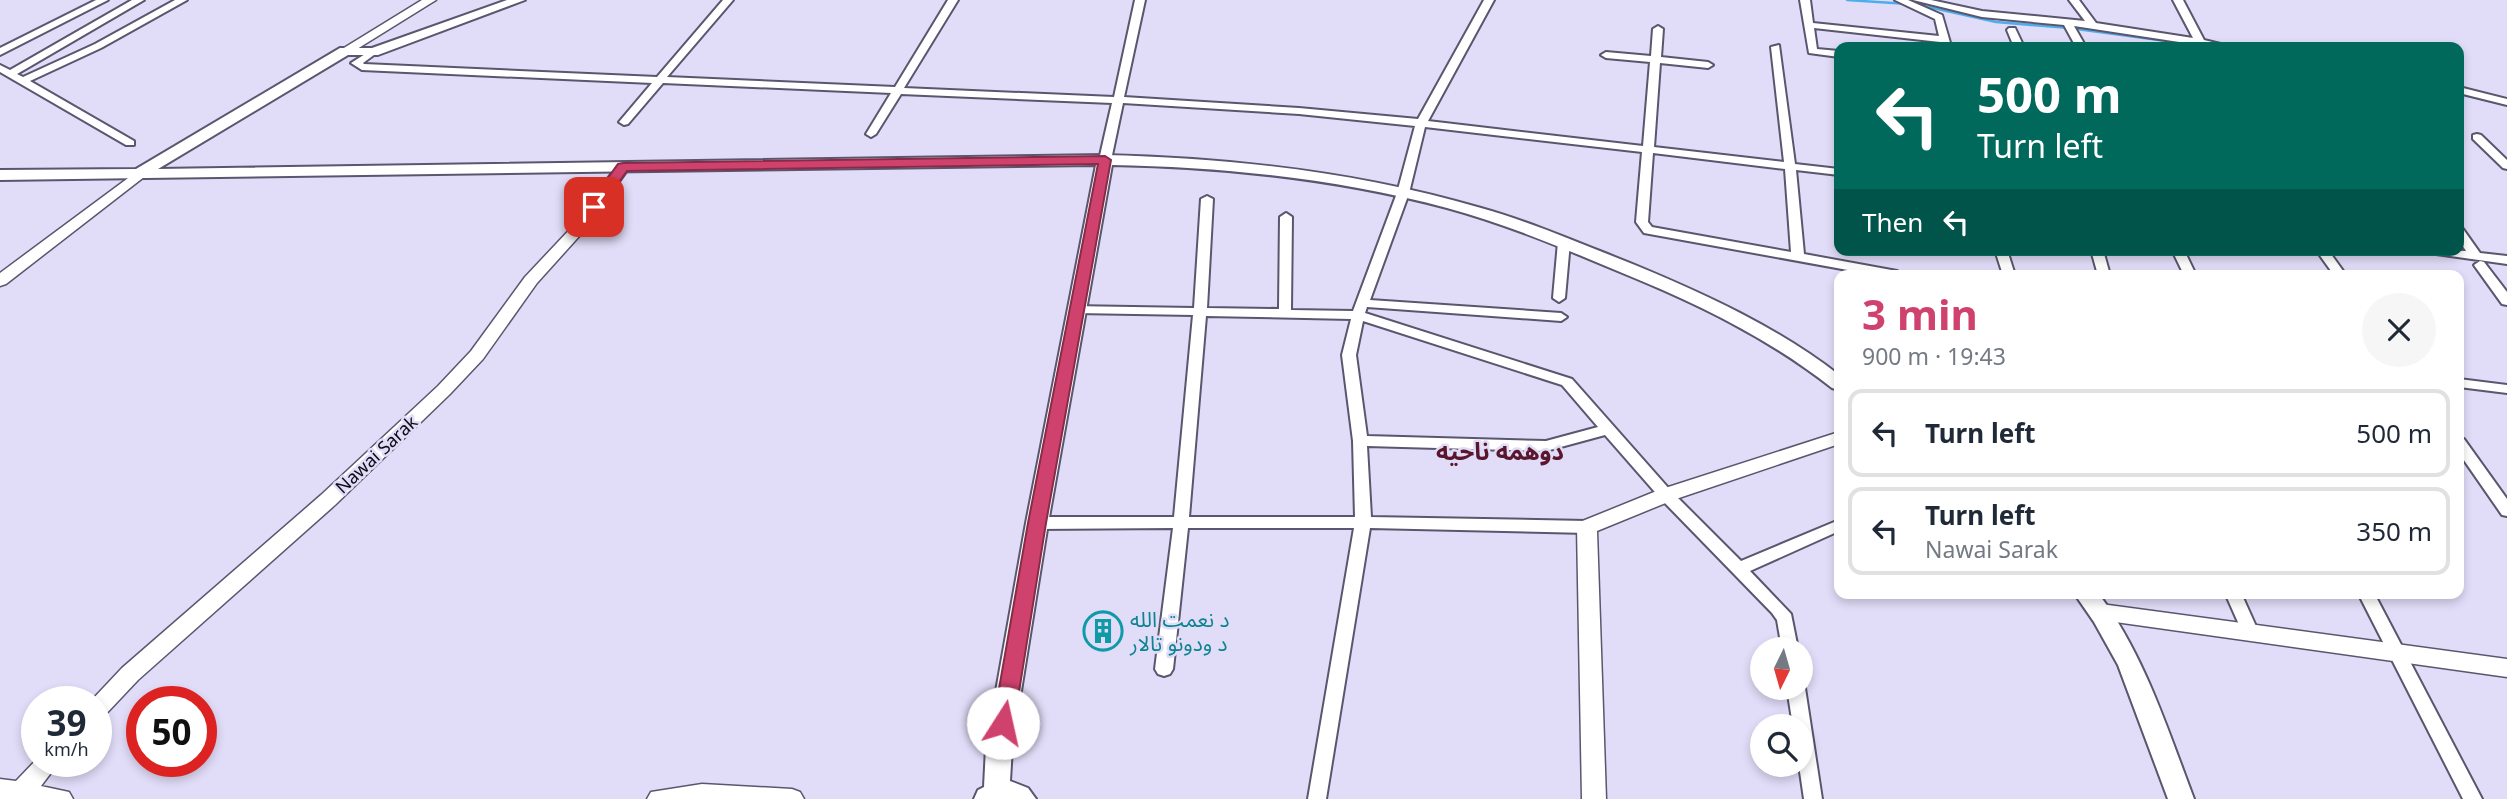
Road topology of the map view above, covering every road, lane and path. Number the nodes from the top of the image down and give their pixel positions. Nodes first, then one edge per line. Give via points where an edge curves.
1 (103, 0) edge
2 (139, 0) edge
3 (182, 0) edge
4 (430, 0) edge
5 (519, 0) edge
6 (728, 0) edge
7 (953, 0) edge
8 (1140, 0) edge
9 (1489, 0) edge
10 (1805, 0) edge
11 (1900, 0) edge
12 (2074, 0) edge
13 (2178, 0) edge
14 (1917, 3) edge
15 (2085, 15) junction
16 (1808, 25) junction
17 (2093, 25) junction
18 (2071, 28) junction
19 (1658, 29) dead end
20 (2012, 30) dead end
21 (2195, 31) junction
22 (1931, 42) edge
23 (1945, 42) edge
24 (2017, 42) edge
25 (2078, 42) edge
26 (2200, 42) joint
27 (1776, 47) dead end
28 (345, 51) junction
29 (0, 52) edge
30 (373, 52) junction
31 (1834, 53) edge
32 (1606, 55) dead end
33 (1656, 60) junction
34 (1708, 65) dead end
35 (5, 70) edge
36 (24, 80) junction
37 (662, 80) junction
38 (897, 90) junction
39 (2464, 91) edge
40 (1118, 100) junction
41 (2507, 102) edge
42 (624, 122) dead end
43 (1421, 122) junction
44 (871, 134) dead end
45 (2477, 136) dead end
46 (130, 143) dead end
47 (1648, 150) junction
48 (1105, 160) junction
49 (1790, 165) junction
50 (2507, 166) edge
51 (623, 167) junction
52 (1834, 171) edge
53 (139, 174) junction
54 (0, 175) edge
55 (1403, 193) junction
56 (1207, 200) dead end
57 (1286, 217) dead end
58 (2464, 240) edge
59 (1564, 242) junction
60 (2460, 256) edge
61 (1798, 258) junction
62 (2478, 260) junction
63 (2507, 260) edge
64 (1868, 270) edge
65 (0, 281) edge
66 (1559, 298) dead end
67 (2507, 301) edge
68 (1076, 309) junction
69 (1360, 309) junction
70 (1202, 312) junction
71 (1285, 312) junction
72 (1561, 317) dead end
73 (1834, 380) edge
74 (2464, 384) edge
75 (2507, 389) edge
76 (1608, 429) junction
77 (1834, 440) edge
78 (1360, 441) junction
79 (2464, 449) edge
80 (1666, 495) junction
81 (2507, 511) edge
82 (1183, 522) junction
83 (1363, 522) junction
84 (1037, 523) junction
85 (1587, 527) junction
86 (1834, 527) edge
87 (1739, 569) junction
88 (2090, 599) edge
89 (2236, 599) edge
90 (2368, 599) edge
91 (2101, 612) junction
92 (2251, 633) junction
93 (1788, 637) edge
94 (2397, 654) junction
95 (2507, 668) edge
96 (1164, 669) dead end
97 (112, 693) edge
98 (1798, 700) edge
99 (27, 777) edge
100 (6, 792) edge
101 (991, 796) edge
102 (61, 799) edge
103 (659, 799) edge
104 (792, 799) edge
105 (1023, 799) edge
106 (1317, 799) edge
107 (1594, 799) edge
108 (1813, 799) edge
109 (2181, 799) edge
110 (2473, 799) edge

1 - 29 street
2 - 35 street
3 - 36 street
4 - 28 street
5 - 30 main road
6 - 37 street
7 - 38 street
8 - 40 street
9 - 43 street
10 - 16 street
11 - 14 street
12 - 15 street
13 - 21 street
14 - 18 street
14 - 23 street via 1939,17
15 - 17 street
15 - 21 street
16 - 22 street
16 - 31 street via 1812,51
17 - 18 street
17 - 26 street
18 - 25 street
19 - 33 street
20 - 24 street
21 - 26 street
27 - 49 street
28 - 30 main road
28 - 53 main road
30 - 37 street via 356,62 362,67
32 - 33 street
33 - 34 street
33 - 47 street
35 - 36 street
36 - 46 street
37 - 38 street
37 - 42 street
38 - 40 street
38 - 44 street
39 - 41 street
40 - 43 street
40 - 48 street
43 - 47 street
43 - 55 street
45 - 50 street
47 - 49 street
47 - 61 street via 1642,222 1648,230
48 - 51 main road
48 - 55 main road via 1246,167
48 - 68 main road
49 - 52 street
49 - 61 street
51 - 53 main road
51 - 97 street, Nawai Sarak via 477,355 444,390
53 - 54 main road
53 - 65 street
55 - 59 main road
55 - 69 street
56 - 70 street
57 - 71 street
58 - 62 street
59 - 66 street
59 - 73 main road via 1704,300 1804,355
60 - 62 street
61 - 64 street
62 - 63 street
62 - 67 street
68 - 70 street
68 - 84 main road
69 - 71 street
69 - 72 street
69 - 76 street via 1567,382
69 - 78 street via 1349,355
70 - 71 street
70 - 82 street
74 - 75 street
76 - 78 street via 1546,446
76 - 80 street
77 - 80 street
78 - 83 street
79 - 81 street
80 - 85 street
80 - 87 street
82 - 83 street
82 - 84 street
82 - 96 street
83 - 85 street
83 - 106 street
84 - 101 main road
85 - 107 street
86 - 87 street
87 - 93 street via 1778,609
88 - 91 main road
89 - 92 street
90 - 94 street
91 - 92 street
91 - 109 main road via 2136,681
92 - 94 street
94 - 95 street
94 - 110 street
98 - 108 street
99 - 100 street
100 - 102 street
101 - 105 main road via 1012,793
103 - 104 street via 702,794

